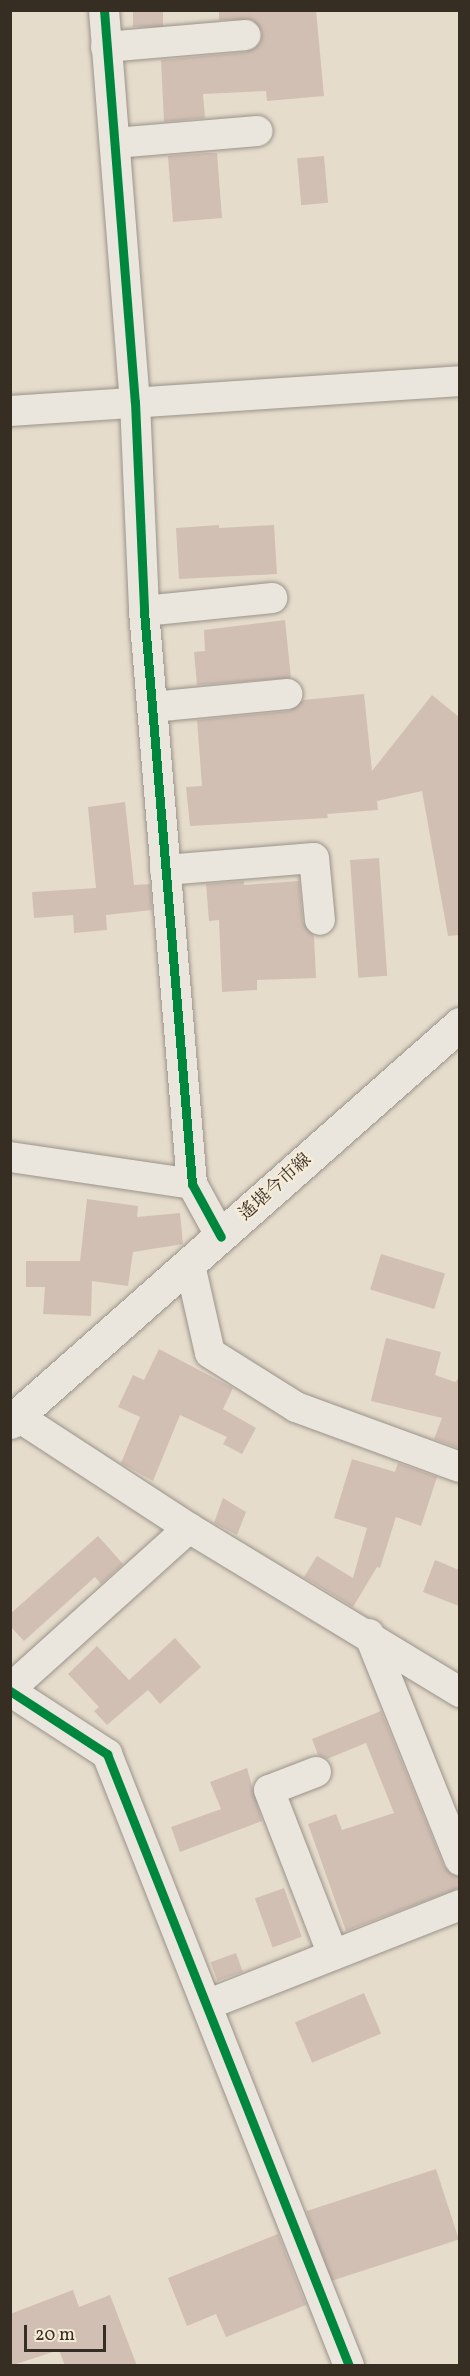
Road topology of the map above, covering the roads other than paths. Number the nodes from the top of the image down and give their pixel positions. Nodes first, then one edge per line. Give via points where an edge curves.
1 (104, 10) edge
2 (245, 35) dead end
3 (106, 47) junction
4 (257, 131) dead end
5 (115, 143) junction
6 (459, 381) edge
7 (135, 402) junction
8 (10, 411) edge
9 (272, 598) dead end
10 (144, 611) junction
11 (286, 694) dead end
12 (152, 707) junction
13 (165, 870) junction
14 (320, 920) dead end
15 (459, 1024) edge
16 (10, 1157) edge
17 (192, 1184) junction
18 (221, 1237) junction
19 (190, 1265) junction
20 (14, 1419) edge
21 (459, 1467) edge
22 (189, 1528) junction
23 (369, 1634) junction
24 (10, 1690) edge
25 (459, 1692) edge
26 (316, 1772) dead end
27 (459, 1860) edge
28 (459, 1905) edge
29 (333, 1955) junction
30 (209, 2004) junction
31 (349, 2366) edge

1 - 3 street
2 - 3 street
3 - 5 street
4 - 5 street
5 - 7 street
6 - 7 street
7 - 8 street
7 - 10 street
9 - 10 street
10 - 12 street
11 - 12 street
12 - 13 street
13 - 14 street via 314,858
13 - 17 street
15 - 18 main road, 遙堪今市線
16 - 17 street
17 - 18 street
18 - 19 main road, 遙堪今市線
19 - 20 main road, 遙堪今市線
19 - 21 street via 210,1353 296,1407
20 - 22 street
22 - 23 street
22 - 24 street
23 - 25 street
23 - 27 street
24 - 30 street via 107,1754
26 - 29 street via 269,1790
28 - 29 street
29 - 30 street
30 - 31 street

